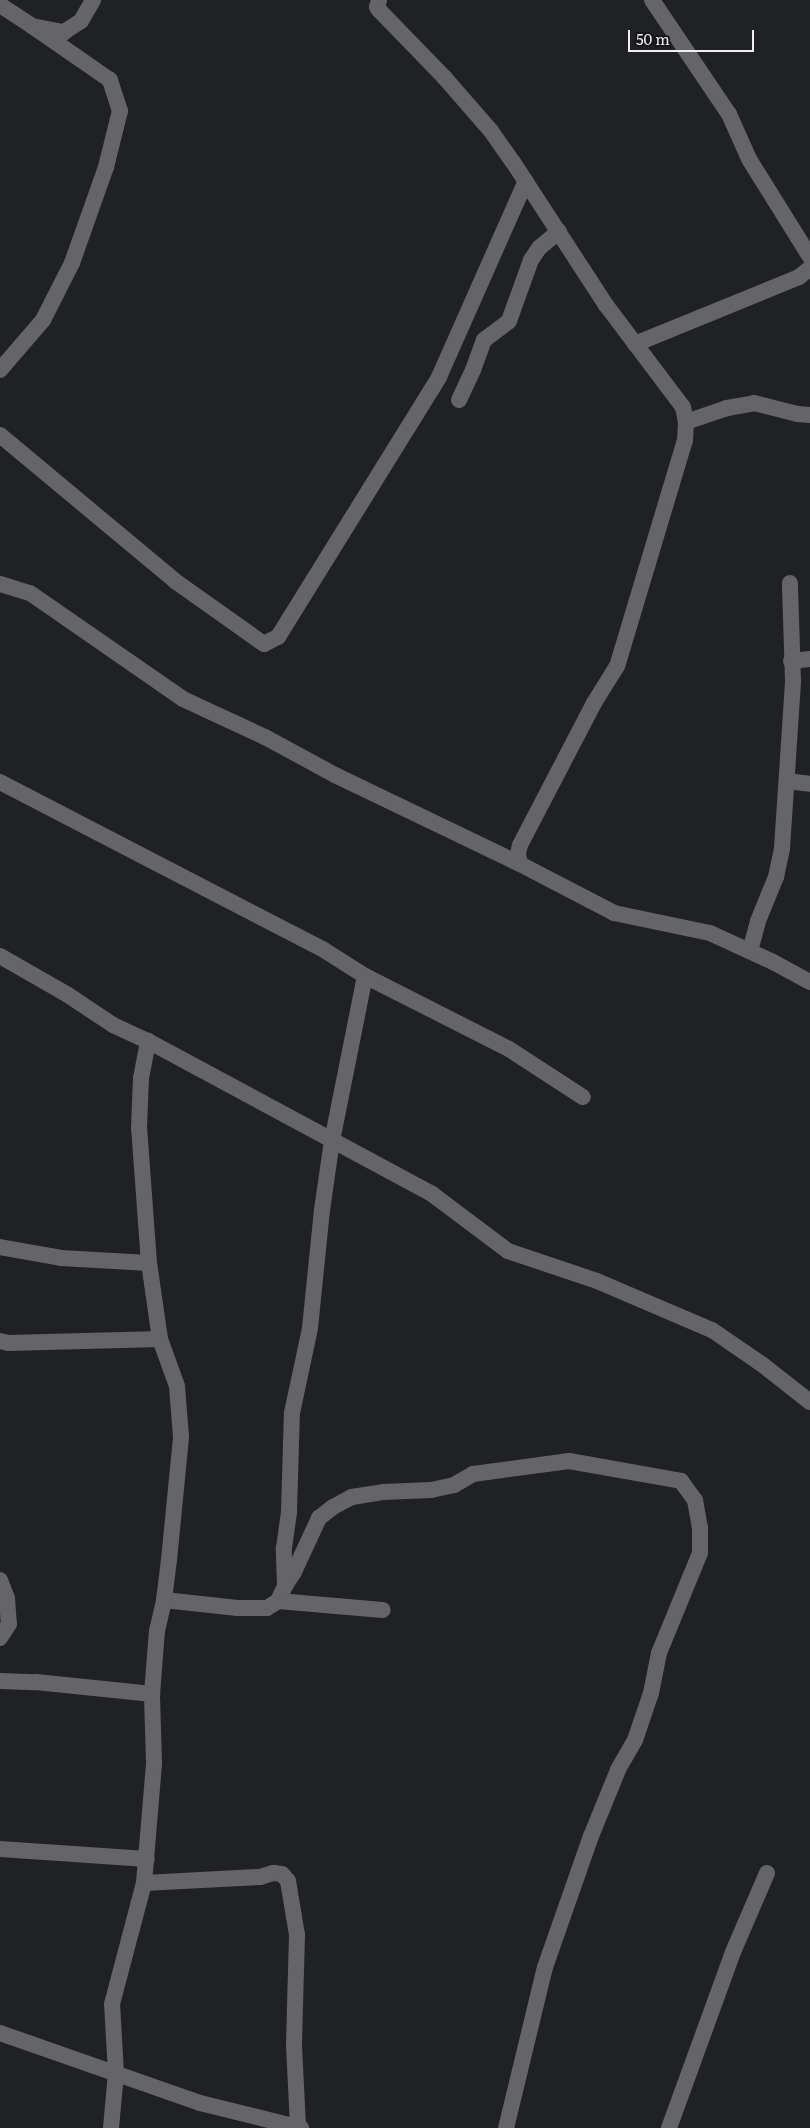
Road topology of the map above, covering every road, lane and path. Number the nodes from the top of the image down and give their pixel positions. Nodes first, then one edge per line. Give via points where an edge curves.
1 (93, 0) edge
2 (379, 0) edge
3 (652, 0) edge
4 (0, 5) edge
5 (32, 26) junction
6 (526, 181) junction
7 (559, 232) junction
8 (810, 257) edge
9 (810, 268) edge
10 (635, 344) junction
11 (0, 370) edge
12 (458, 400) dead end
13 (810, 415) edge
14 (686, 422) junction
15 (0, 435) edge
16 (790, 583) dead end
17 (0, 584) edge
18 (810, 659) edge
19 (791, 661) junction
20 (787, 780) junction
21 (0, 782) edge
22 (810, 784) edge
23 (520, 864) junction
24 (750, 951) junction
25 (0, 956) edge
26 (365, 976) junction
27 (810, 982) edge
28 (148, 1041) junction
29 (583, 1096) dead end
30 (332, 1141) junction
31 (0, 1247) edge
32 (149, 1263) junction
33 (160, 1339) junction
34 (0, 1341) edge
35 (810, 1402) edge
36 (0, 1580) edge
37 (285, 1586) junction
38 (164, 1600) junction
39 (278, 1602) junction
40 (383, 1610) dead end
41 (0, 1638) edge
42 (0, 1681) edge
43 (152, 1694) junction
44 (0, 1849) edge
45 (147, 1859) junction
46 (767, 1873) dead end
47 (144, 1883) junction
48 (0, 2033) edge
49 (116, 2073) junction
50 (110, 2128) edge
51 (300, 2128) edge
52 (506, 2128) edge
53 (669, 2128) edge

1 - 5 street via 81,21 64,32
2 - 6 street via 379,10 456,90 491,131
3 - 8 street via 730,114 749,159
4 - 5 street
5 - 11 street via 110,80 120,112 106,167 72,263 43,320
6 - 7 street
6 - 15 street via 439,377 278,637 264,644 175,581
7 - 10 street
7 - 12 street via 530,260 509,320 484,340 474,370
9 - 10 street via 799,277
10 - 14 street via 683,407
13 - 14 street via 754,404 726,408
14 - 23 street via 685,440 617,666 594,703 520,845
16 - 19 street
17 - 23 street via 30,593 182,699
18 - 19 street
19 - 20 street via 793,681
20 - 22 street
20 - 24 street via 782,848 776,877
21 - 26 street via 324,950
23 - 24 street via 614,913 710,933
24 - 27 street
25 - 28 street via 113,1025
26 - 29 street via 508,1049
26 - 30 street
28 - 30 street
28 - 32 street via 139,1128
30 - 35 street via 432,1194 508,1251 597,1281 712,1330
30 - 37 street via 310,1328 292,1413
31 - 32 street via 61,1258
32 - 33 street
33 - 34 street via 9,1344
33 - 38 street via 177,1386 181,1437
36 - 41 street via 7,1598 10,1624
37 - 39 street
37 - 52 street via 319,1518 352,1497 431,1490 454,1485 473,1474 569,1461 681,1480 695,1500 700,1553 659,1653 651,1693 635,1740 618,1770 591,1836 545,1967
38 - 39 street via 238,1608 267,1608
38 - 43 street via 157,1630
39 - 40 street
42 - 43 street
43 - 45 street via 154,1763
44 - 45 street
45 - 47 street
46 - 53 street via 733,1952
47 - 49 street via 112,2004
47 - 51 street via 260,1877 273,1873 282,1874 288,1881 296,1935 294,2045
48 - 49 street
49 - 50 street
49 - 51 street via 200,2102

